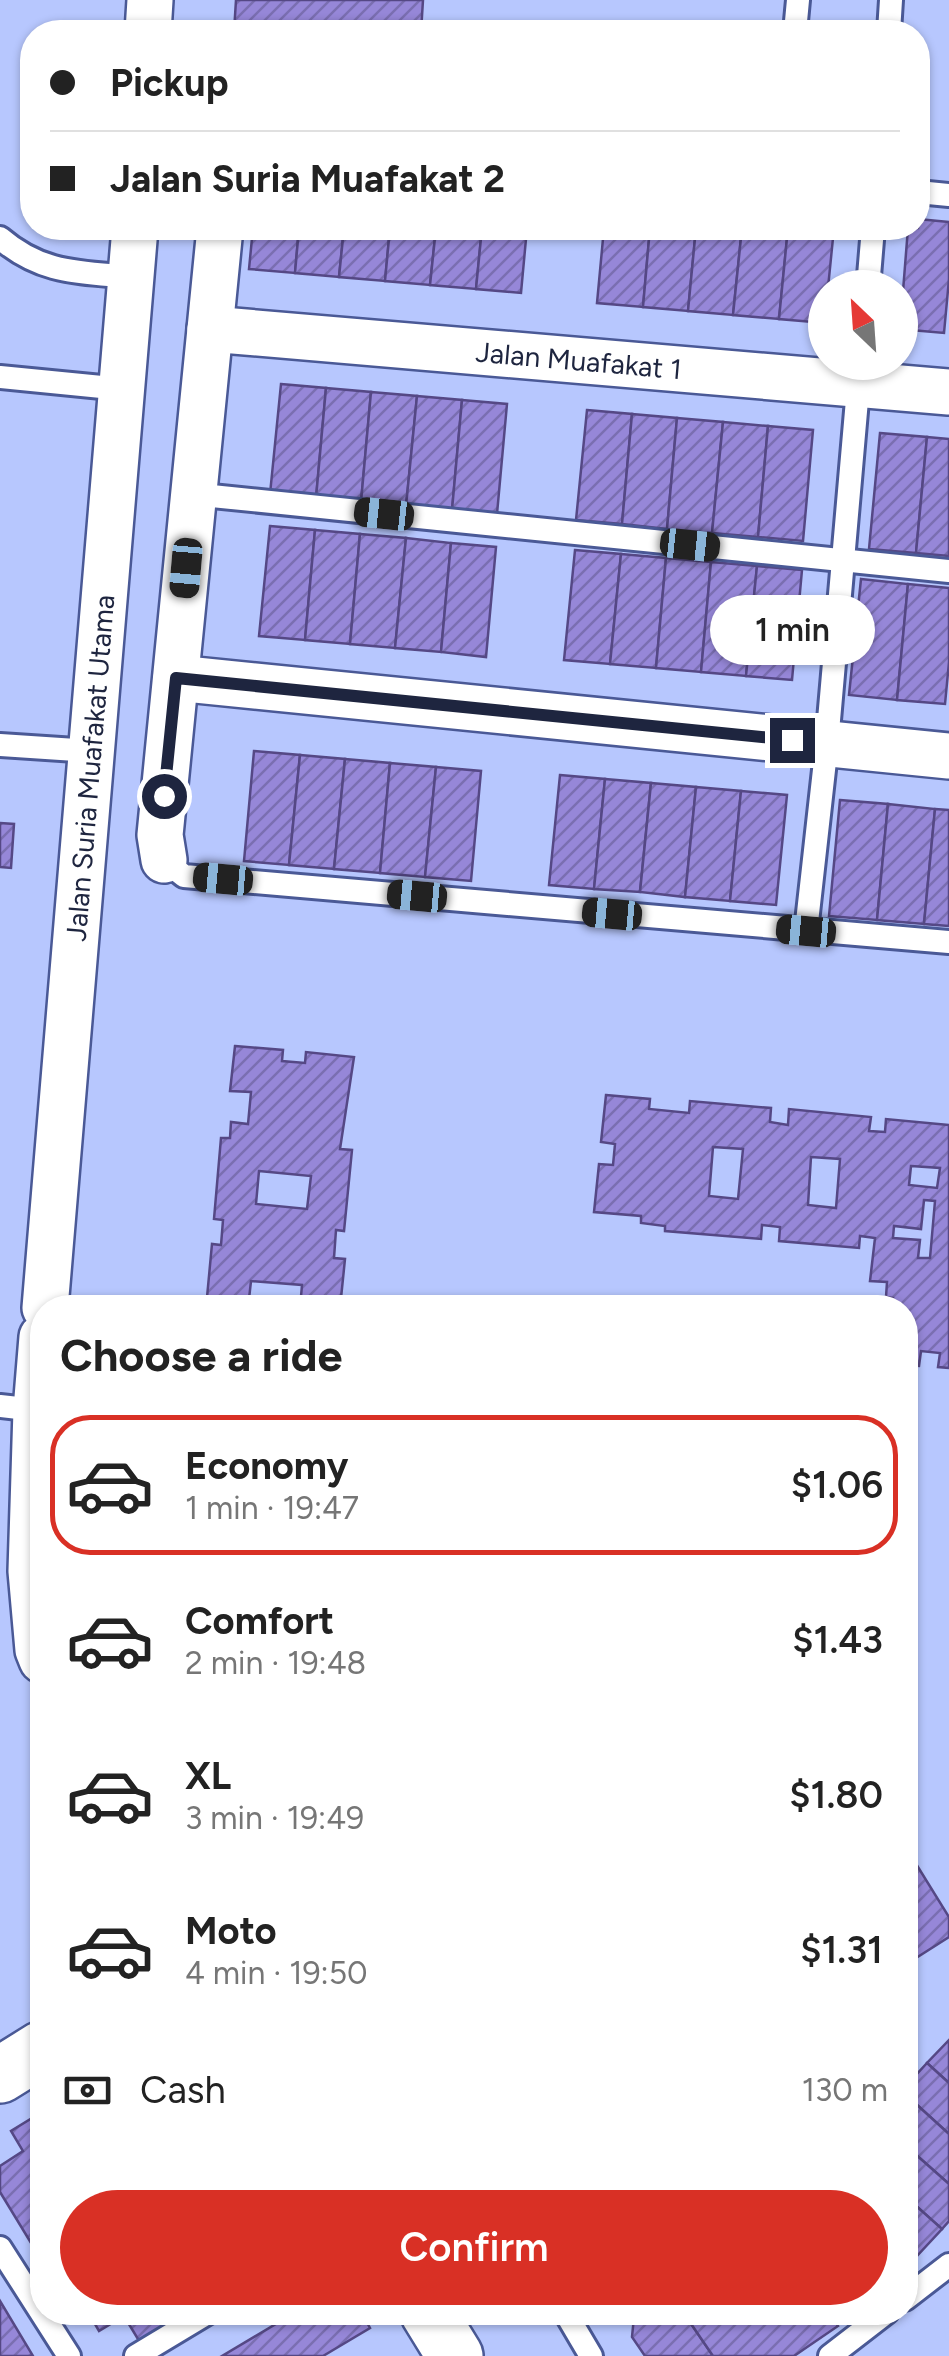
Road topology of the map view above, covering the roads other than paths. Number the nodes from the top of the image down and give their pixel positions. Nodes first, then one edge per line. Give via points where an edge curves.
1 (0, 238) edge
2 (134, 240) edge
3 (219, 240) edge
4 (872, 240) edge
5 (870, 270) edge
6 (132, 277) junction
7 (210, 329) junction
8 (808, 370) edge
9 (0, 377) edge
10 (859, 380) edge
11 (890, 380) edge
12 (122, 389) junction
13 (949, 392) edge
14 (192, 494) junction
15 (843, 561) junction
16 (949, 571) edge
17 (176, 678) junction
18 (827, 743) junction
19 (0, 744) edge
20 (92, 751) junction
21 (949, 756) edge
22 (164, 860) joint
23 (806, 931) junction
24 (949, 942) edge
25 (46, 1295) edge
26 (30, 1372) edge
27 (18, 1408) edge
28 (30, 1558) edge
29 (30, 2056) edge
30 (0, 2075) edge
31 (0, 2248) edge
32 (949, 2265) edge
33 (918, 2289) edge
34 (30, 2295) edge
35 (49, 2325) edge
36 (187, 2325) edge
37 (436, 2325) edge
38 (573, 2325) edge
39 (870, 2325) edge
40 (69, 2356) edge
41 (136, 2356) edge
42 (454, 2356) edge
43 (591, 2356) edge
44 (830, 2356) edge

1 - 6 lane via 24,258 69,271
2 - 6 street, Jalan Suria Muafakat Utama
3 - 7 street
4 - 5 lane
6 - 12 street, Jalan Suria Muafakat Utama
7 - 8 street, Jalan Muafakat 1
7 - 14 street
9 - 12 lane
10 - 15 lane
11 - 13 street, Jalan Muafakat 1
12 - 20 street, Jalan Suria Muafakat Utama
14 - 15 lane
14 - 17 street
15 - 16 lane
15 - 18 lane
17 - 18 street
17 - 22 street via 160,835
18 - 21 street
18 - 23 lane
19 - 20 lane
20 - 25 street, Jalan Suria Muafakat Utama
22 - 23 lane via 184,876
23 - 24 lane
26 - 27 street
27 - 28 street
29 - 30 street
31 - 34 lane
32 - 33 lane
35 - 40 lane
36 - 41 lane
37 - 42 street
38 - 43 lane
39 - 44 lane

